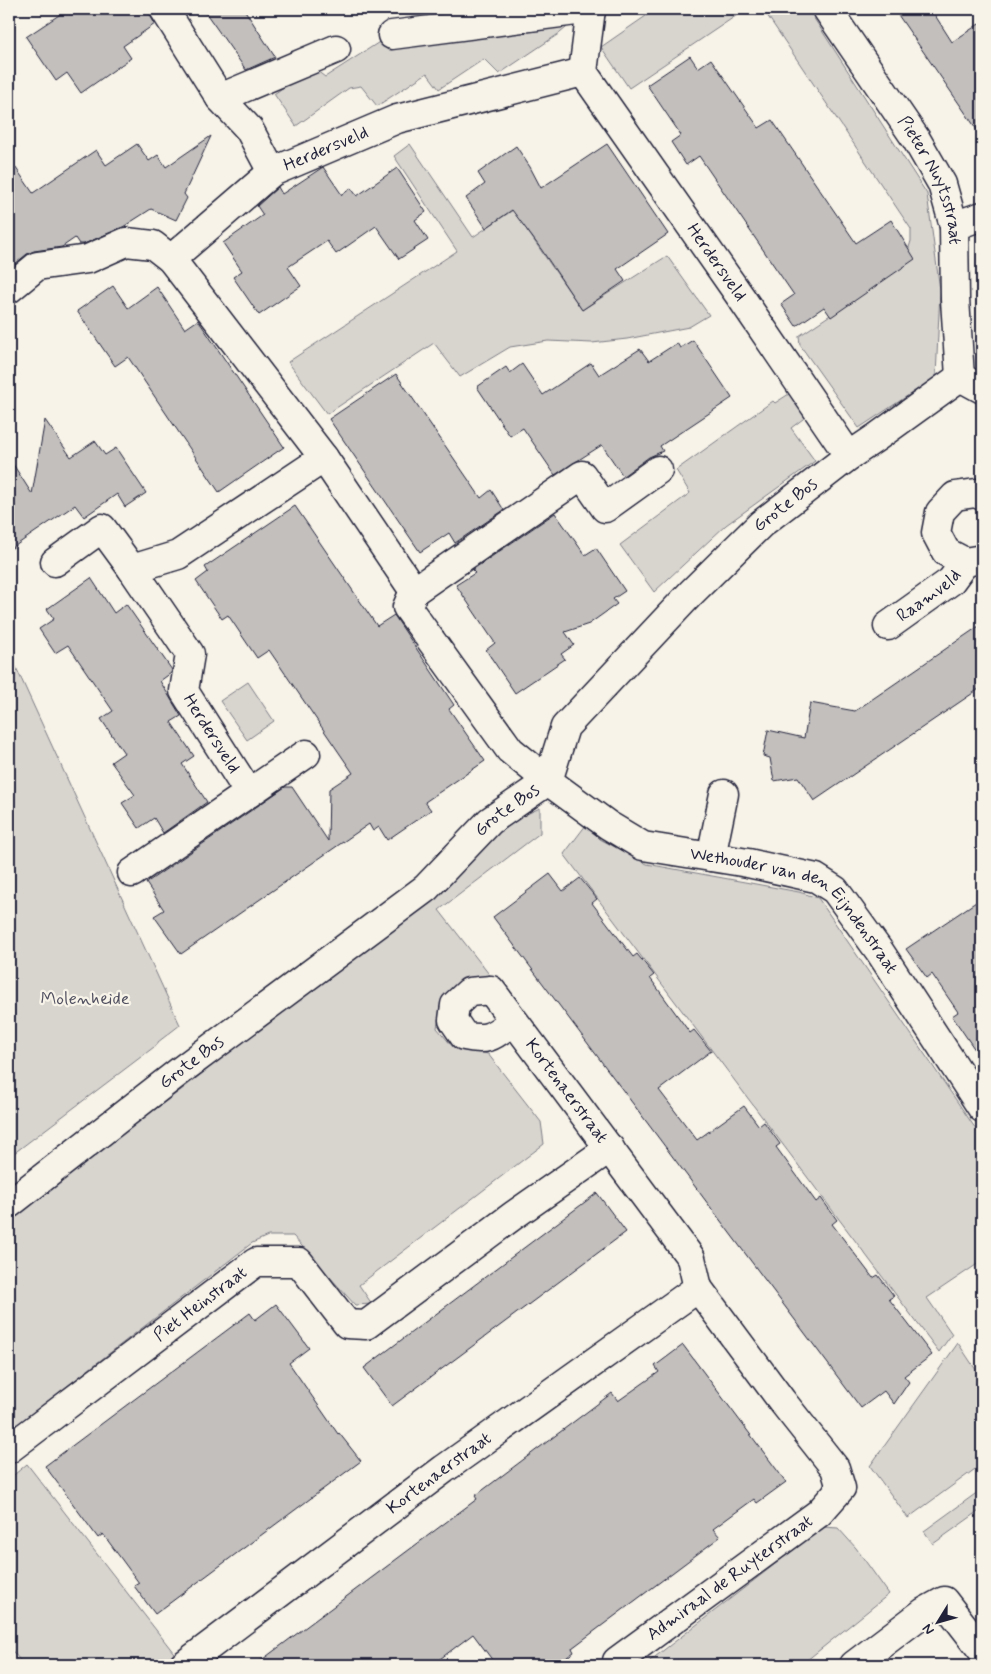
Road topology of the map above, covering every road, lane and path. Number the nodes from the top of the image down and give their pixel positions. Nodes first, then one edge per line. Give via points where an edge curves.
1 (164, 9) edge
2 (591, 9) edge
3 (827, 9) edge
4 (392, 35) dead end
5 (336, 49) dead end
6 (582, 72) junction
7 (220, 98) junction
8 (272, 172) junction
9 (982, 216) edge
10 (954, 226) junction
11 (171, 259) junction
12 (9, 289) edge
13 (971, 383) edge
14 (849, 456) junction
15 (324, 458) junction
16 (658, 470) dead end
17 (982, 496) edge
18 (974, 560) edge
19 (55, 562) dead end
20 (132, 570) junction
21 (414, 591) junction
22 (888, 626) dead end
23 (306, 754) dead end
24 (548, 781) junction
25 (249, 793) junction
26 (724, 794) dead end
27 (711, 857) junction
28 (132, 873) dead end
29 (514, 1021) dead end
30 (982, 1108) edge
31 (610, 1148) junction
32 (9, 1204) edge
33 (698, 1288) junction
34 (9, 1449) edge
35 (841, 1488) joint
36 (982, 1650) edge
37 (184, 1665) edge
38 (617, 1665) edge
39 (854, 1665) edge

1 - 7 street, Herdersveld
2 - 4 street
2 - 6 street
3 - 10 street, Pieter Nuytsstraat via 938,176
5 - 7 street
6 - 8 street, Herdersveld via 397,119
6 - 14 street, Herdersveld
7 - 8 street, Herdersveld via 249,129
8 - 11 street, Herdersveld
9 - 10 street
10 - 13 street, Pieter Nuytsstraat via 955,298
11 - 12 street via 153,245 126,242 88,259 37,266
11 - 15 street
13 - 14 street, Grote Bos
14 - 24 street, Grote Bos via 761,524 565,727
15 - 20 street via 178,555
15 - 21 street
16 - 21 street via 605,508 582,475
17 - 18 street, Raamveld via 976,493 955,496 940,512 936,533 946,552
18 - 22 street, Raamveld via 951,581
19 - 20 street, Herdersveld via 102,528
20 - 25 street, Herdersveld via 190,654 184,691
21 - 24 street via 407,608 510,750
23 - 25 street, Herdersveld
24 - 27 street, Wethouder van den Eijndenstraat via 643,846
24 - 32 street, Grote Bos via 490,821 426,888 188,1065
25 - 28 street, Herdersveld
26 - 27 street
27 - 30 street, Wethouder van den Eijndenstraat via 816,878 836,890
29 - 31 street, Kortenaerstraat
31 - 33 street, Kortenaerstraat via 691,1258
31 - 34 street, Piet Heinstraat via 366,1325 348,1324 299,1262 256,1262
33 - 35 street, Kortenaerstraat via 835,1468
33 - 37 street, Kortenaerstraat via 444,1469
35 - 38 street, Admiraal de Ruyterstraat via 819,1513
36 - 39 street via 944,1601 924,1612

